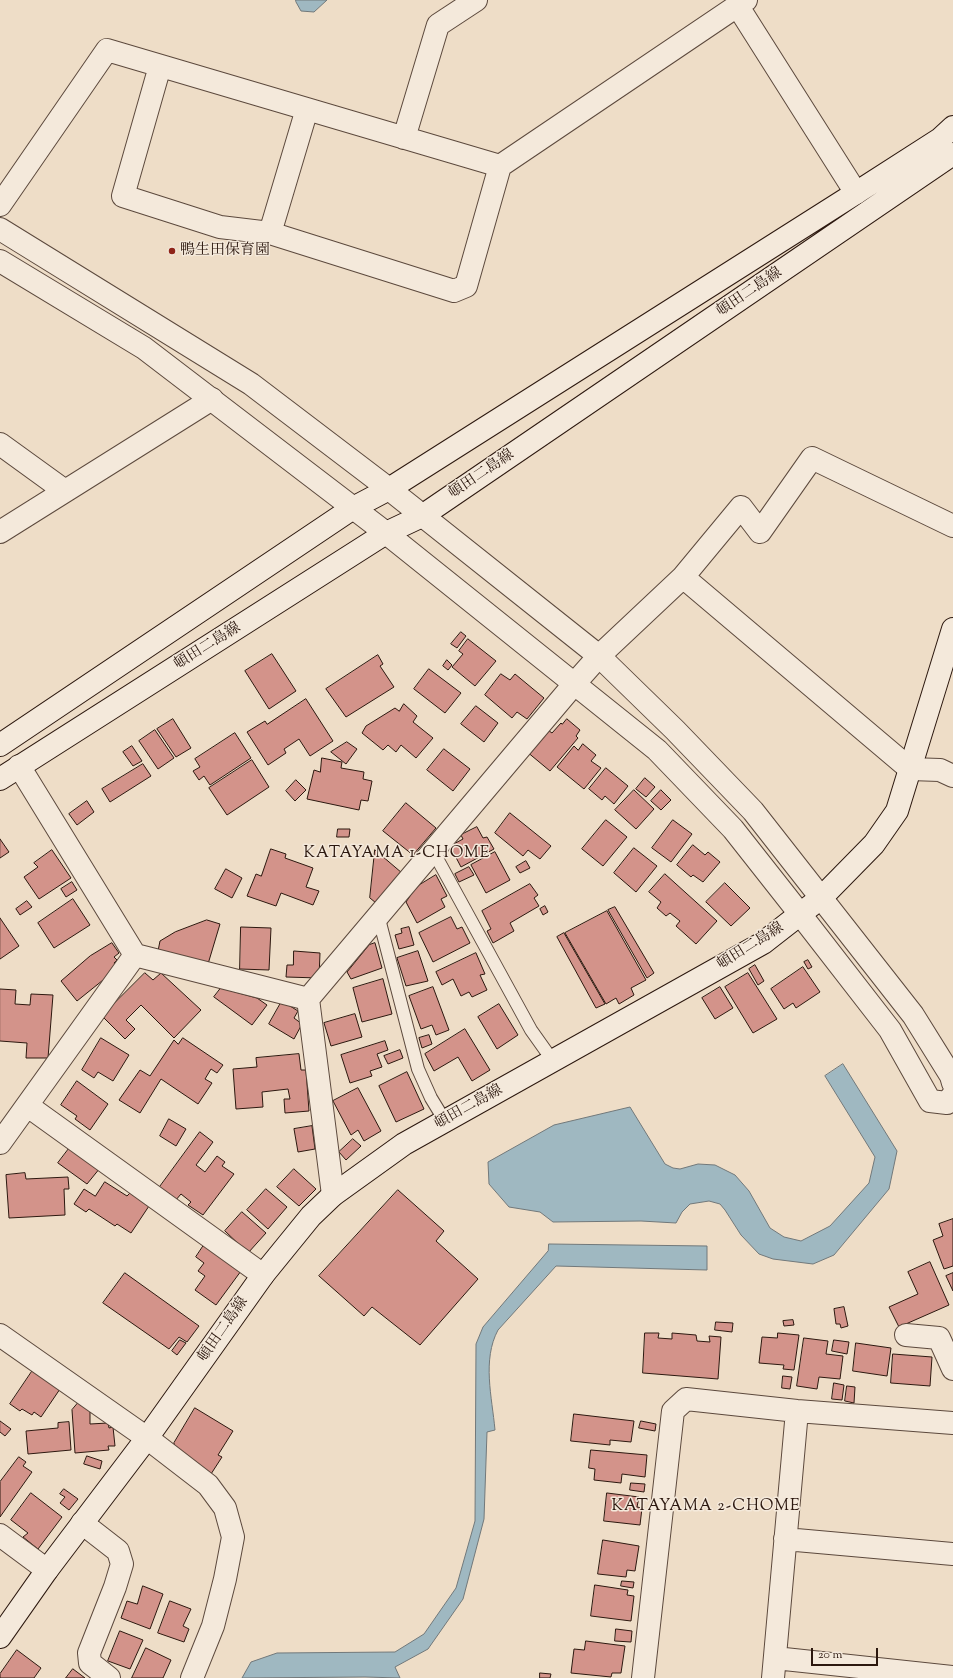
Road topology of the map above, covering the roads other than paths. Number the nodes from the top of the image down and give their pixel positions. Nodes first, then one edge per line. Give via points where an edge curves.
1 (476, 0) edge
2 (741, 3) edge
3 (160, 66) junction
4 (307, 109) junction
5 (953, 127) edge
6 (404, 138) junction
7 (953, 154) edge
8 (500, 166) junction
9 (856, 193) junction
10 (0, 205) edge
11 (0, 229) edge
12 (270, 233) junction
13 (0, 261) edge
14 (212, 399) junction
15 (0, 444) edge
16 (389, 489) junction
17 (65, 491) junction
18 (353, 508) junction
19 (422, 516) junction
20 (953, 526) edge
21 (0, 532) edge
22 (386, 534) junction
23 (683, 577) junction
24 (953, 629) edge
25 (599, 656) junction
26 (575, 683) junction
27 (0, 745) edge
28 (19, 766) junction
29 (910, 769) junction
30 (953, 776) edge
31 (0, 779) edge
32 (432, 851) junction
33 (822, 897) junction
34 (800, 914) junction
35 (378, 915) junction
36 (135, 955) junction
37 (308, 999) junction
38 (553, 1061) junction
39 (953, 1083) edge
40 (953, 1095) edge
41 (28, 1106) junction
42 (445, 1121) junction
43 (0, 1143) edge
44 (333, 1195) junction
45 (263, 1275) junction
46 (0, 1334) edge
47 (906, 1335) dead end
48 (953, 1369) edge
49 (797, 1411) junction
50 (953, 1423) edge
51 (147, 1438) junction
52 (82, 1523) junction
53 (0, 1535) edge
54 (785, 1539) junction
55 (953, 1554) edge
56 (47, 1570) junction
57 (0, 1637) edge
58 (774, 1668) edge
59 (953, 1677) edge
60 (109, 1678) edge
61 (192, 1678) edge
62 (643, 1678) edge

1 - 6 street via 438,25
2 - 8 street
2 - 9 street
3 - 4 street
3 - 10 street via 107,50
3 - 12 street via 123,196 220,227
4 - 6 street
4 - 12 street
5 - 9 street, 頓田二島線 via 940,139
6 - 8 street
7 - 19 street, 頓田二島線
8 - 12 street via 466,286 454,291
9 - 16 street, 頓田二島線
11 - 16 street via 251,384
13 - 14 street via 144,348
14 - 17 street
14 - 18 street
15 - 17 street
16 - 18 street, 頓田二島線
16 - 19 street
17 - 21 street
18 - 22 street
18 - 27 street, 頓田二島線
19 - 22 street, 頓田二島線
19 - 25 street
20 - 23 street via 812,458 760,532 741,507
22 - 26 street
22 - 28 street, 頓田二島線
23 - 25 street
23 - 29 street
24 - 29 street, 頓田二島線
25 - 26 street
25 - 33 street via 754,811
26 - 32 street
26 - 34 street via 657,750 733,829
28 - 31 street, 頓田二島線
28 - 36 street
29 - 30 street via 940,770
29 - 33 street, 頓田二島線 via 897,811 874,844
32 - 35 street
32 - 38 lane via 531,1030
33 - 34 street, 頓田二島線
33 - 39 street via 913,1015
34 - 38 street, 頓田二島線 via 763,943
34 - 40 street via 890,1030 930,1101 947,1103
35 - 37 street
35 - 42 lane via 418,1069
36 - 37 street
36 - 41 street
37 - 44 street
38 - 42 street, 頓田二島線
41 - 43 street
41 - 45 street
42 - 44 street, 頓田二島線 via 404,1144
44 - 45 street, 頓田二島線 via 311,1216
45 - 51 street, 頓田二島線
46 - 51 street
47 - 48 street via 939,1338
49 - 50 street
49 - 54 street
49 - 62 street via 686,1399 673,1411
51 - 52 street, 頓田二島線
51 - 61 street via 208,1485 225,1508 233,1537 213,1626
52 - 56 street, 頓田二島線
52 - 60 street via 118,1551 122,1564 89,1653 90,1663
53 - 56 street
54 - 55 street
54 - 58 street
56 - 57 street, 頓田二島線
58 - 59 street

